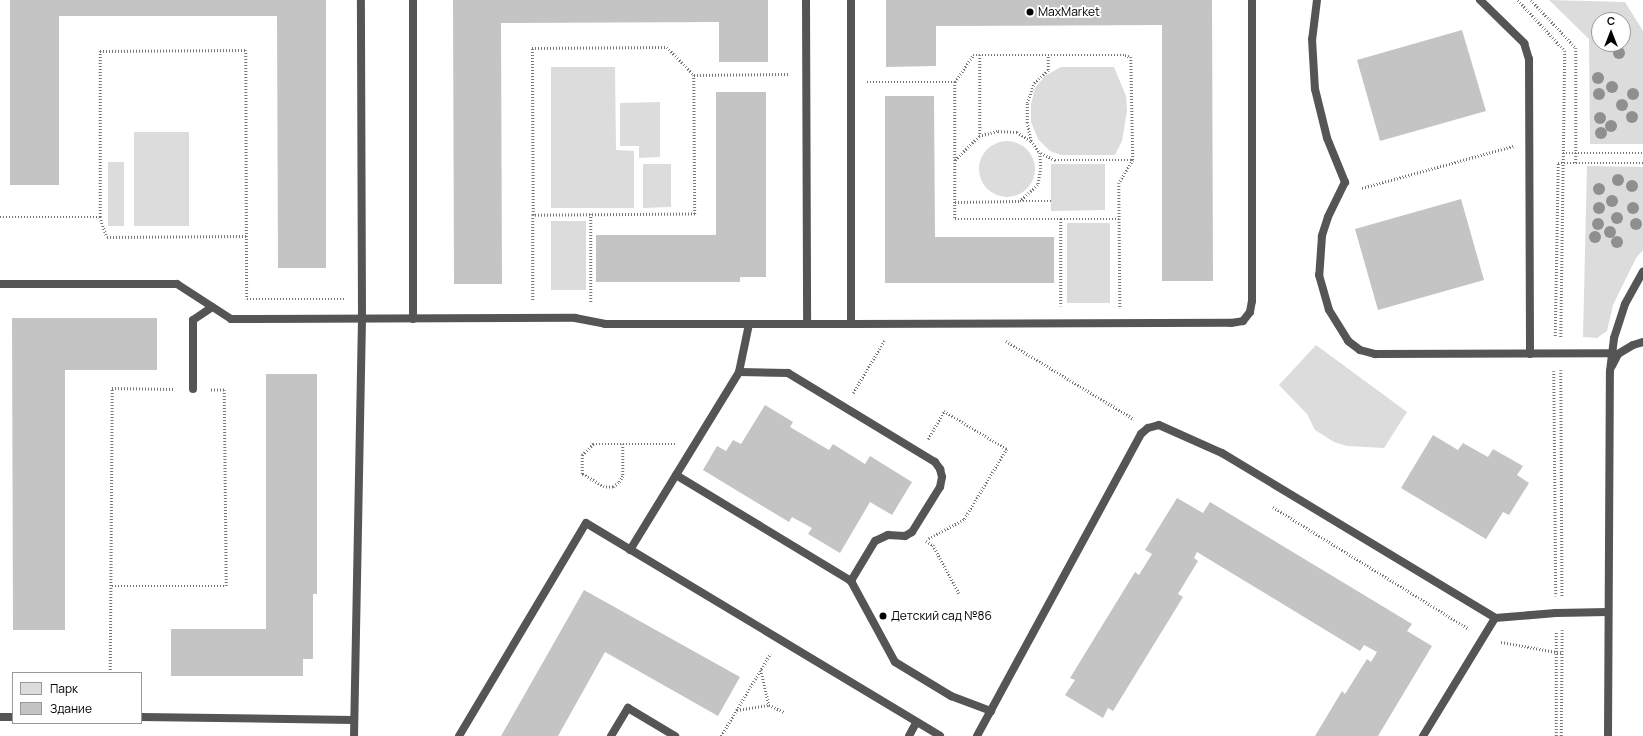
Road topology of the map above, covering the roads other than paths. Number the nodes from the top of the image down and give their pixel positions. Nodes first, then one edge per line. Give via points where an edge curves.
1 (361, 0) edge
2 (413, 0) edge
3 (806, 0) edge
4 (850, 0) edge
5 (1252, 0) edge
6 (1317, 0) edge
7 (1480, 0) edge
8 (1643, 272) edge
9 (0, 284) edge
10 (212, 307) junction
11 (362, 318) junction
12 (413, 318) junction
13 (749, 324) junction
14 (807, 324) junction
15 (851, 324) junction
16 (1643, 342) edge
17 (1530, 354) junction
18 (1612, 354) junction
19 (1610, 370) junction
20 (739, 372) junction
21 (193, 389) road end
22 (676, 475) junction
23 (630, 550) junction
24 (851, 581) junction
25 (1608, 612) junction
26 (1495, 618) junction
27 (991, 712) junction
28 (0, 717) edge
29 (12, 717) edge
30 (142, 717) edge
31 (353, 720) junction
32 (916, 723) junction
33 (354, 736) edge
34 (459, 736) edge
35 (611, 736) edge
36 (675, 736) edge
37 (909, 736) edge
38 (940, 736) edge
39 (978, 736) edge
40 (1423, 736) edge
41 (1608, 736) edge

1 - 11 lane
2 - 12 lane
3 - 14 lane
4 - 15 lane
5 - 15 lane via 1250,312 1243,321
6 - 17 lane via 1312,39 1315,89 1327,138 1345,182 1322,236 1319,275 1328,310 1348,341 1360,350 1375,354
7 - 17 lane via 1528,50
8 - 18 lane via 1625,304 1614,338
9 - 10 lane via 177,284
10 - 11 lane via 231,319
10 - 21 lane via 193,320
11 - 12 lane
11 - 31 lane
12 - 13 lane via 575,318 605,324
13 - 14 lane
13 - 20 lane
14 - 15 lane
16 - 19 lane via 1633,344 1618,354
17 - 18 lane
18 - 19 lane
19 - 25 lane
20 - 22 lane
20 - 24 lane via 788,373 938,465 942,483 912,532 905,536 888,535 875,541
22 - 23 lane
22 - 24 lane
23 - 32 lane
23 - 34 lane via 586,523
24 - 27 lane via 895,662 951,696
25 - 26 lane
25 - 41 lane
26 - 27 lane via 1222,453 1159,425 1148,428 1141,434
26 - 40 lane
27 - 39 lane
28 - 29 lane
30 - 31 lane
31 - 33 lane
32 - 37 lane
32 - 38 lane
35 - 36 lane via 628,708

